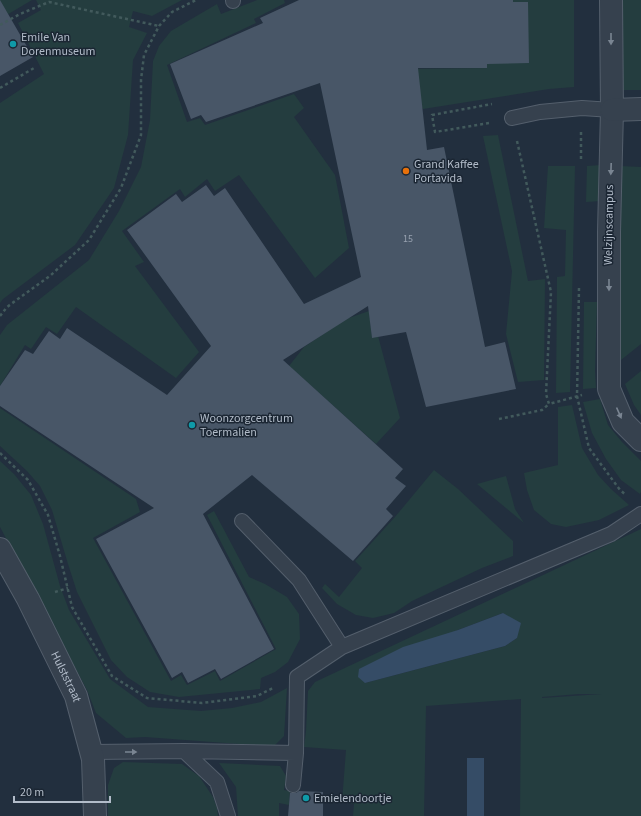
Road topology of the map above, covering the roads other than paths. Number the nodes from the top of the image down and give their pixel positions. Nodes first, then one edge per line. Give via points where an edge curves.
1 (611, 0) edge
2 (641, 109) edge
3 (612, 110) junction
4 (512, 118) road end
5 (641, 440) edge
6 (641, 514) edge
7 (242, 521) dead end
8 (0, 549) edge
9 (342, 647) junction
10 (92, 752) junction
11 (184, 752) junction
12 (296, 753) junction
13 (293, 785) dead end
14 (95, 816) edge
15 (228, 816) edge

1 -> 3 street, Welzijnscampus
2 - 3 street
3 - 4 lane via 582,108
3 -> 5 street, Welzijnscampus via 609,389 623,422
6 - 9 lane via 611,534
7 - 9 lane via 299,580
8 - 10 street, Hulststraat via 76,696
9 - 12 lane via 297,677
10 -> 11 lane
10 - 14 street, Hulststraat
11 - 12 lane
11 - 15 lane via 217,782
12 - 13 lane

